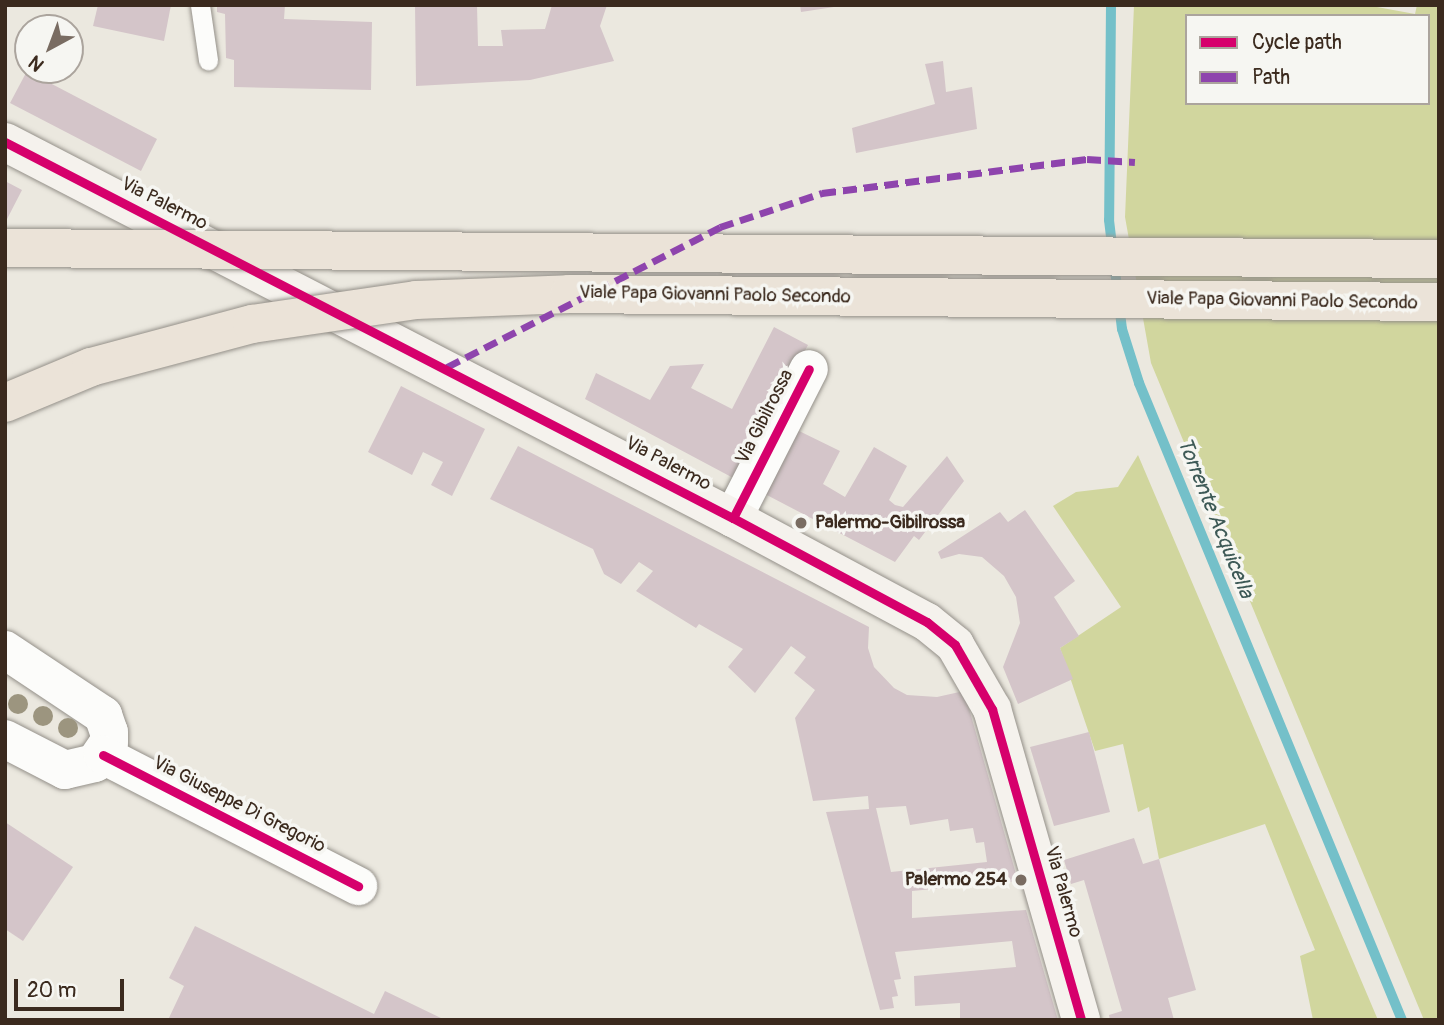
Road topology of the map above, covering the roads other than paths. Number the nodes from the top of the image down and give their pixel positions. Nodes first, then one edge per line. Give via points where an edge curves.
1 (200, 5) edge
2 (208, 60) dead end
3 (5, 142) edge
4 (5, 248) edge
5 (1439, 259) edge
6 (1439, 302) edge
7 (809, 369) dead end
8 (5, 403) edge
9 (733, 518) junction
10 (5, 650) edge
11 (5, 739) edge
12 (103, 755) junction
13 (358, 886) dead end
14 (1081, 1020) edge

1 - 2 lane
3 - 9 main road, Via Palermo
4 - 5 main road, Viale Papa Giovanni Paolo Secondo, bridge
6 - 8 main road, Viale Papa Giovanni Paolo Secondo, bridge via 569,294 416,300 252,324 92,367
7 - 9 street, Via Gibilrossa
9 - 14 main road, Via Palermo via 927,622 955,645 992,709
10 - 12 street via 103,715 109,732
11 - 12 street via 65,770 82,768
12 - 13 street, Via Giuseppe Di Gregorio

